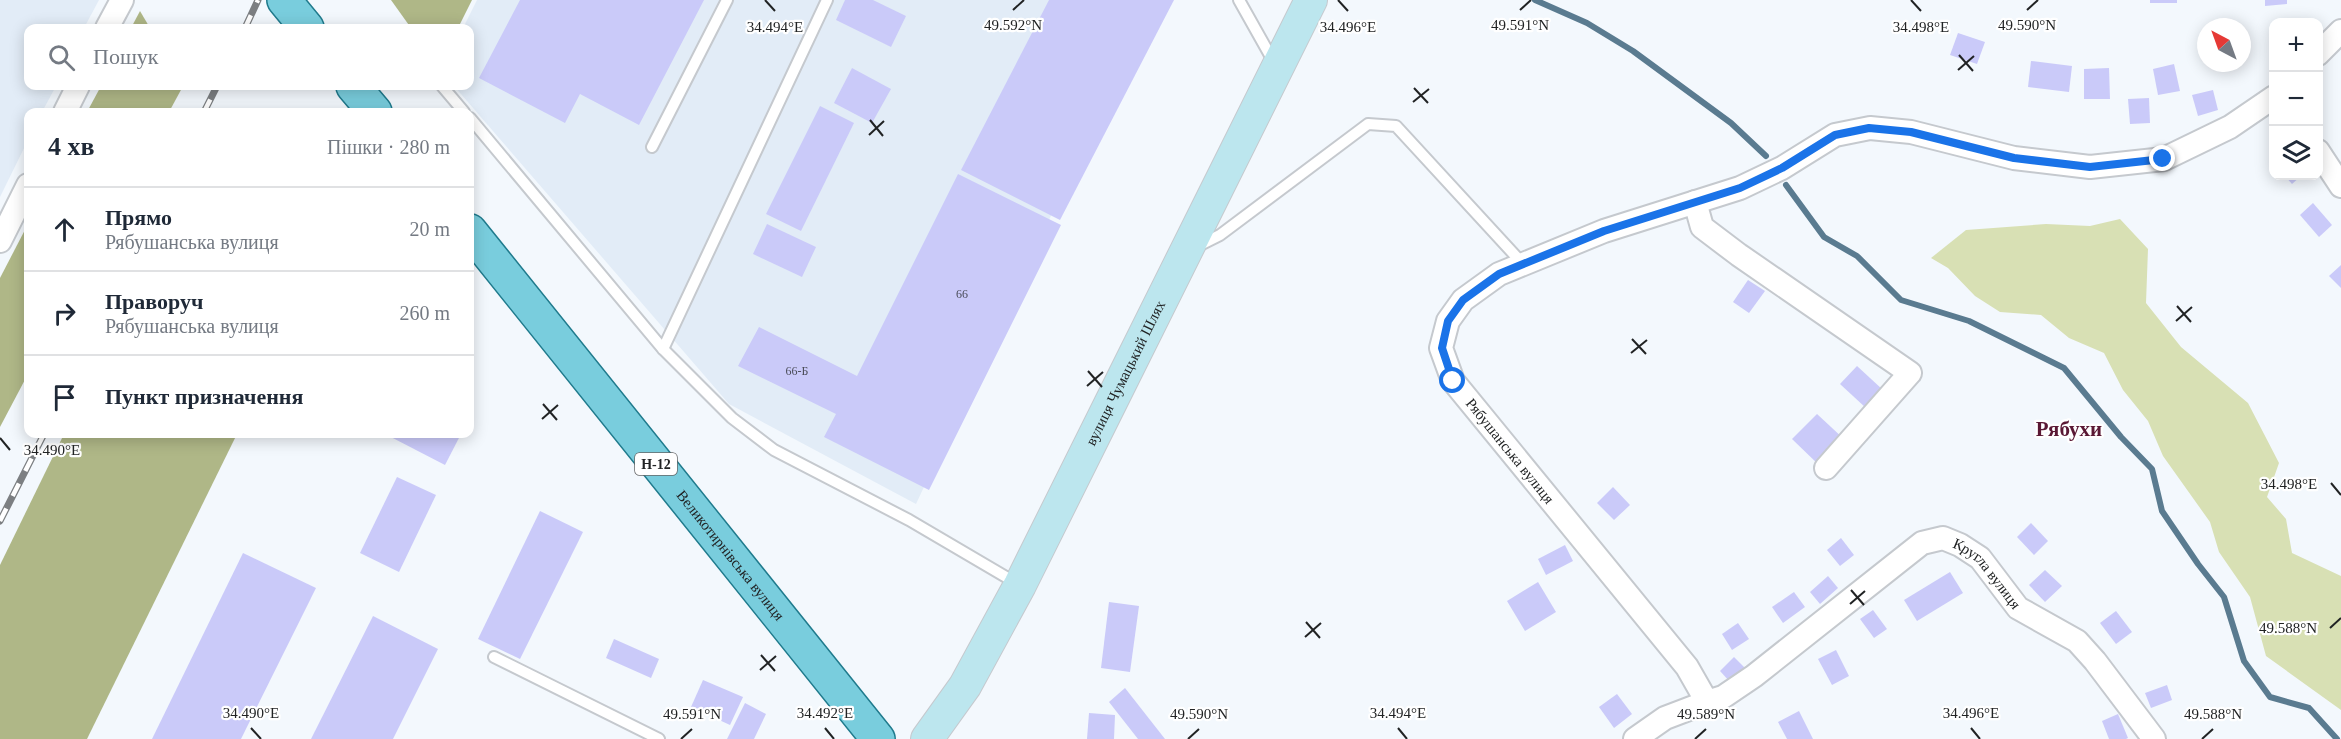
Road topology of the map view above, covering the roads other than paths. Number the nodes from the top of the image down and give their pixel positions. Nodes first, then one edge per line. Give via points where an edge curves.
1 (122, 0) edge
2 (284, 0) edge
3 (727, 0) edge
4 (827, 0) edge
5 (1239, 0) edge
6 (1300, 14) edge
7 (109, 24) edge
8 (304, 24) edge
9 (2341, 31) edge
10 (2323, 50) edge
11 (1276, 67) junction
12 (76, 90) edge
13 (356, 90) edge
14 (445, 90) edge
15 (2269, 101) edge
16 (67, 108) edge
17 (372, 108) edge
18 (461, 108) edge
19 (474, 123) edge
20 (652, 147) dead end
21 (2323, 157) edge
22 (2341, 186) edge
23 (24, 192) edge
24 (1695, 202) junction
25 (474, 236) edge
26 (0, 241) edge
27 (1184, 253) junction
28 (1523, 264) junction
29 (663, 349) junction
30 (1826, 468) dead end
31 (1020, 585) junction
32 (494, 657) dead end
33 (1707, 702) junction
34 (659, 739) edge
35 (878, 739) edge
36 (927, 739) edge
37 (1635, 739) edge
38 (2154, 739) edge

1 - 7 street
2 - 8 main road
3 - 20 lane
4 - 29 lane
5 - 11 lane
6 - 11 main road, вулиця Чумацький Шлях
9 - 10 street
11 - 27 main road, вулиця Чумацький Шлях
12 - 16 street
13 - 17 main road
14 - 18 lane
15 - 24 street, Рябушанська вулиця via 2230,128 2163,159 2090,167 2014,158 1911,132 1869,128 1835,135 1782,168 1740,188
19 - 29 lane
21 - 22 street
23 - 26 street
24 - 28 street, Рябушанська вулиця via 1604,231
24 - 30 street via 1702,227 1910,373
25 - 35 main road, Великотирнівська вулиця / Н-12
27 - 28 lane via 1220,235 1368,124 1396,126
27 - 31 main road, вулиця Чумацький Шлях
28 - 33 street, Рябушанська вулиця via 1499,274 1463,300 1448,321 1442,348 1453,381 1687,667
29 - 31 lane via 732,418 774,450 909,520
31 - 36 main road, вулиця Чумацький Шлях via 965,686
32 - 34 lane
33 - 37 street via 1665,718
33 - 38 street, Кругла вулиця via 1723,697 1754,676 1922,543 1943,538 1980,558 2018,608 2077,641

